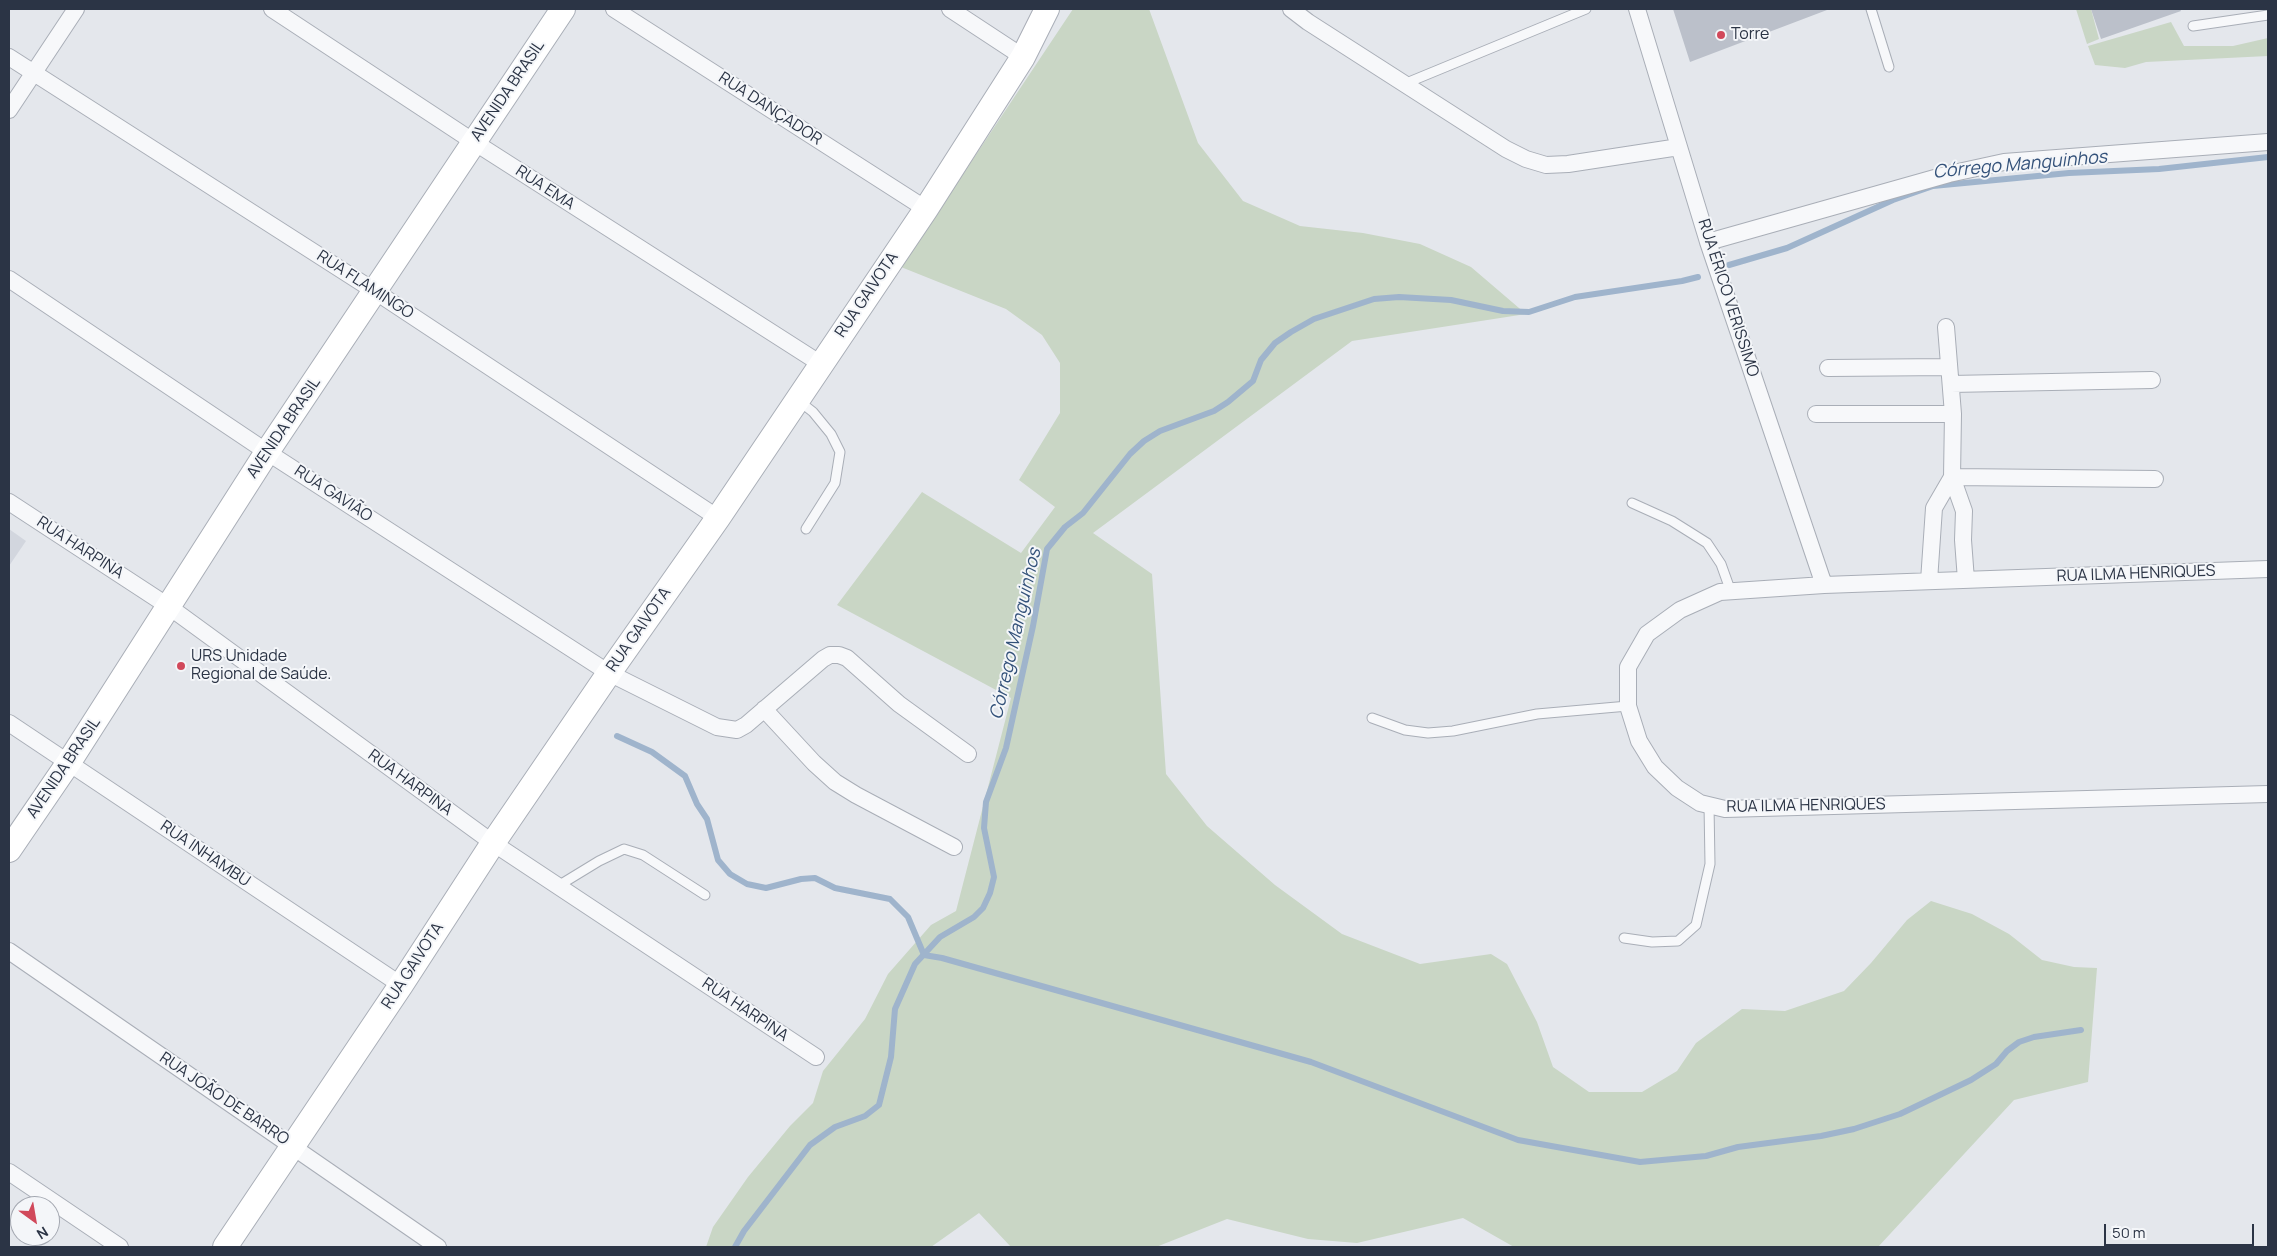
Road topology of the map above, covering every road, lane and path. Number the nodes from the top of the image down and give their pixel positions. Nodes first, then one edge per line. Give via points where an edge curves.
1 (76, 9) edge
2 (272, 9) edge
3 (563, 9) edge
4 (614, 9) edge
5 (950, 9) edge
6 (1047, 9) edge
7 (1290, 9) edge
8 (1586, 9) edge
9 (1637, 9) edge
10 (1871, 9) edge
11 (2268, 14) edge
12 (2193, 26) dead end
13 (9, 57) edge
14 (1023, 58) junction
15 (1889, 67) dead end
16 (33, 73) junction
17 (1404, 84) junction
18 (9, 110) edge
19 (474, 142) junction
20 (2268, 142) edge
21 (1679, 147) junction
22 (926, 210) junction
23 (1710, 247) junction
24 (9, 279) edge
25 (376, 292) junction
26 (1946, 327) dead end
27 (820, 364) junction
28 (1949, 366) junction
29 (1828, 368) dead end
30 (2152, 380) dead end
31 (1951, 384) junction
32 (797, 399) junction
33 (1816, 414) dead end
34 (1953, 414) junction
35 (267, 452) junction
36 (1952, 477) junction
37 (2155, 479) dead end
38 (9, 502) edge
39 (1632, 502) dead end
40 (718, 518) junction
41 (806, 529) dead end
42 (2268, 569) edge
43 (1966, 580) junction
44 (1929, 581) junction
45 (1824, 585) junction
46 (1731, 592) junction
47 (168, 606) junction
48 (609, 673) junction
49 (1628, 706) junction
50 (764, 710) junction
51 (1372, 718) dead end
52 (9, 723) edge
53 (968, 754) dead end
54 (69, 762) junction
55 (2268, 794) edge
56 (1709, 805) junction
57 (493, 843) junction
58 (954, 846) dead end
59 (9, 850) edge
60 (558, 886) junction
61 (705, 895) dead end
62 (1624, 938) dead end
63 (9, 951) edge
64 (401, 985) junction
65 (816, 1057) dead end
66 (293, 1146) junction
67 (9, 1172) edge
68 (120, 1247) edge
69 (225, 1247) edge
70 (438, 1247) edge

1 - 16 street
2 - 19 street, RUA EMA
3 - 19 street, AVENIDA BRASIL
4 - 22 street, RUA DANÇADOR
5 - 14 street
6 - 14 street, RUA GAIVOTA
7 - 17 street
8 - 17 lane
9 - 21 street, RUA ÉRICO VERISSIMO
10 - 15 lane
11 - 12 lane
13 - 16 street, RUA FLAMINGO
14 - 22 street, RUA GAIVOTA
16 - 18 street
16 - 25 street, RUA FLAMINGO
17 - 21 street via 1506,149 1546,165
19 - 25 street, AVENIDA BRASIL
19 - 27 street, RUA EMA
20 - 23 street via 2004,162 1949,174
21 - 23 street, RUA ÉRICO VERISSIMO
22 - 27 street, RUA GAIVOTA
23 - 45 street, RUA ÉRICO VERISSIMO
24 - 35 street, RUA GAVIÃO
25 - 35 street, AVENIDA BRASIL
25 - 40 street, RUA FLAMINGO
26 - 28 street
27 - 32 street, RUA GAIVOTA
28 - 29 street
28 - 31 street
30 - 31 street
31 - 34 street
32 - 40 street, RUA GAIVOTA
32 - 41 lane via 831,434 840,452 835,483
33 - 34 street
34 - 36 street
35 - 47 street, AVENIDA BRASIL
35 - 48 street, RUA GAVIÃO
36 - 37 street
36 - 43 street via 1964,511
36 - 44 street via 1934,508
38 - 47 street, RUA HARPINA
39 - 46 lane via 1672,521 1707,543 1721,564
40 - 48 street, RUA GAIVOTA
42 - 43 street, RUA ILMA HENRIQUES
43 - 44 street, RUA ILMA HENRIQUES
44 - 45 street, RUA ILMA HENRIQUES
45 - 46 street, RUA ILMA HENRIQUES
46 - 49 street, RUA ILMA HENRIQUES via 1720,592 1680,610 1647,634 1628,667
47 - 54 street, AVENIDA BRASIL
47 - 57 street, RUA HARPINA
48 - 50 street, RUA GAVIÃO via 726,730 737,730
48 - 57 street, RUA GAIVOTA
49 - 51 lane via 1537,714 1453,732 1405,730
49 - 56 street, RUA ILMA HENRIQUES via 1639,741 1655,767 1677,788
50 - 53 street, RUA GAVIÃO via 823,659 839,655
50 - 58 street via 835,782
52 - 54 street, RUA INHAMBU
54 - 59 street, AVENIDA BRASIL
54 - 64 street, RUA INHAMBU
55 - 56 street, RUA ILMA HENRIQUES via 1787,808 1725,809
56 - 62 lane via 1710,864 1696,925 1678,941
57 - 60 street, RUA HARPINA
57 - 64 street, RUA GAIVOTA
60 - 61 lane via 624,849 643,854
60 - 65 street, RUA HARPINA
63 - 66 street, RUA JOÃO DE BARRO
64 - 66 street, RUA GAIVOTA
66 - 69 street, RUA GAIVOTA
66 - 70 street, RUA JOÃO DE BARRO
67 - 68 street

